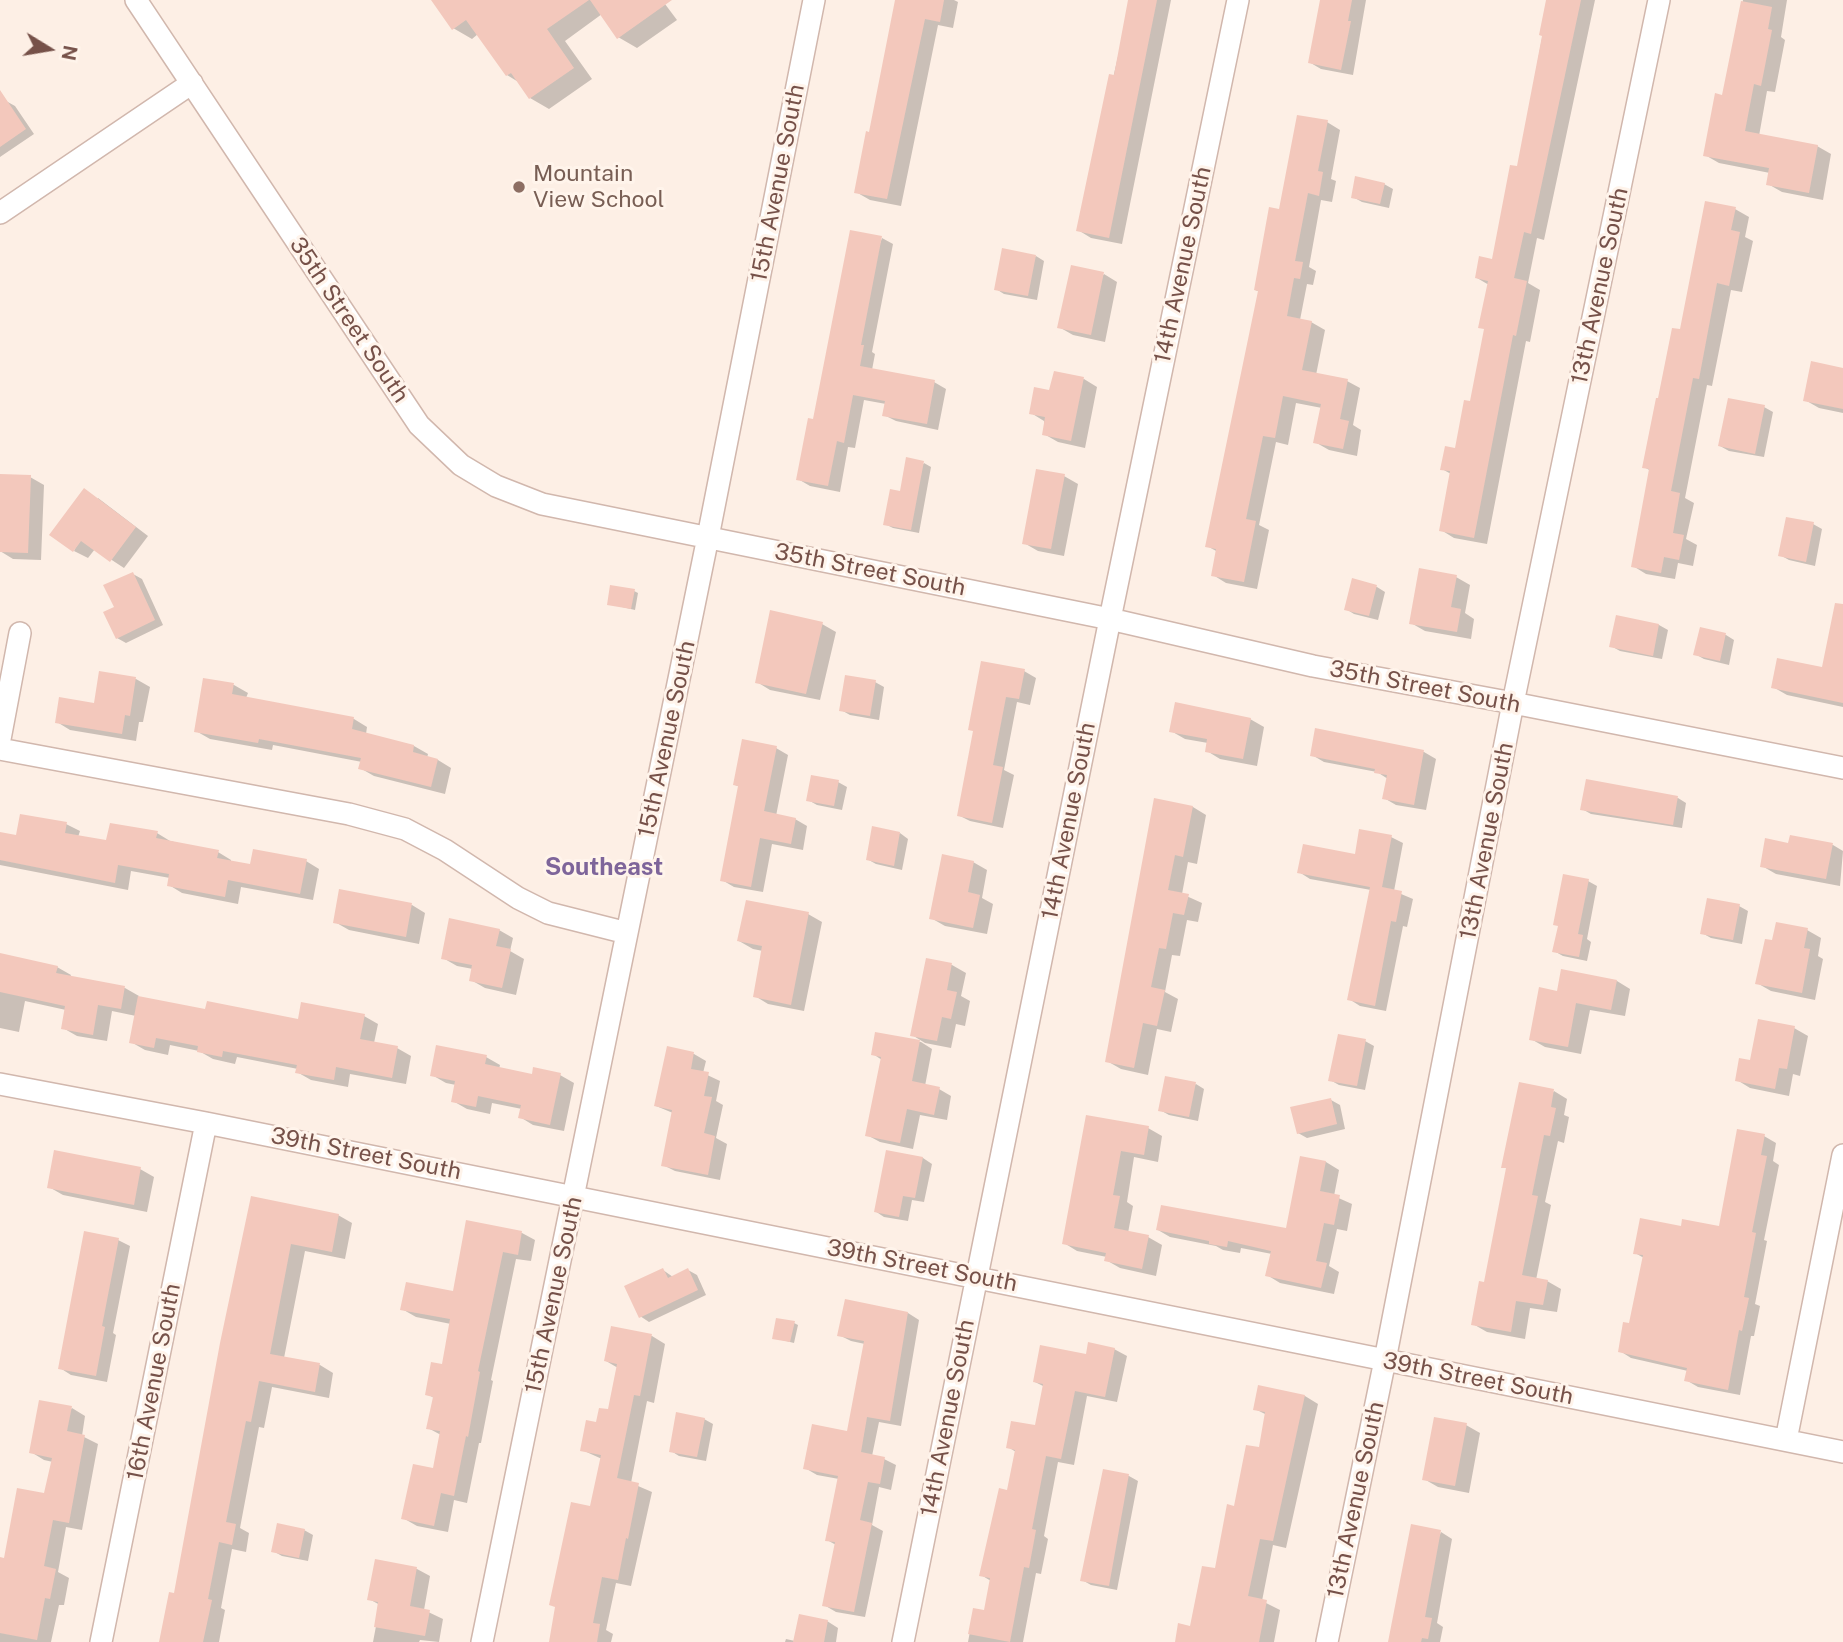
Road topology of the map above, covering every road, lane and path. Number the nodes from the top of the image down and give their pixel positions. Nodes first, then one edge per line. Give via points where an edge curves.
1 (136, 0) edge
2 (814, 0) edge
3 (1238, 0) edge
4 (1659, 0) edge
5 (192, 83) junction
6 (0, 213) edge
7 (708, 537) junction
8 (1110, 619) junction
9 (20, 634) dead end
10 (1513, 703) junction
11 (0, 739) edge
12 (0, 749) edge
13 (1843, 768) edge
14 (627, 933) junction
15 (0, 1084) edge
16 (206, 1123) junction
17 (1843, 1155) edge
18 (574, 1196) junction
19 (977, 1277) junction
20 (1385, 1360) junction
21 (1786, 1440) junction
22 (1843, 1452) edge
23 (101, 1642) edge
24 (482, 1642) edge
25 (903, 1642) edge
26 (1327, 1642) edge

1 - 5 street, 35th Street South
2 - 7 street, 15th Avenue South
3 - 8 street, 14th Avenue South
4 - 10 street, 13th Avenue South
5 - 6 street
5 - 7 street, 35th Street South via 419,425 461,465 496,486 542,504
7 - 8 street, 35th Street South
7 - 14 street, 15th Avenue South
8 - 10 street, 35th Street South via 1312,666
8 - 19 street, 14th Avenue South
9 - 11 street
10 - 13 street, 35th Street South
10 - 20 street, 13th Avenue South
12 - 14 street via 349,814 405,829 548,913
14 - 18 street, 15th Avenue South
15 - 16 street, 39th Street South
16 - 18 street, 39th Street South
16 - 23 street, 16th Avenue South
17 - 21 street
18 - 19 street, 39th Street South
18 - 24 street, 15th Avenue South
19 - 20 street, 39th Street South
19 - 25 street, 14th Avenue South
20 - 21 street, 39th Street South
20 - 26 street, 13th Avenue South
21 - 22 street, 39th Street South

